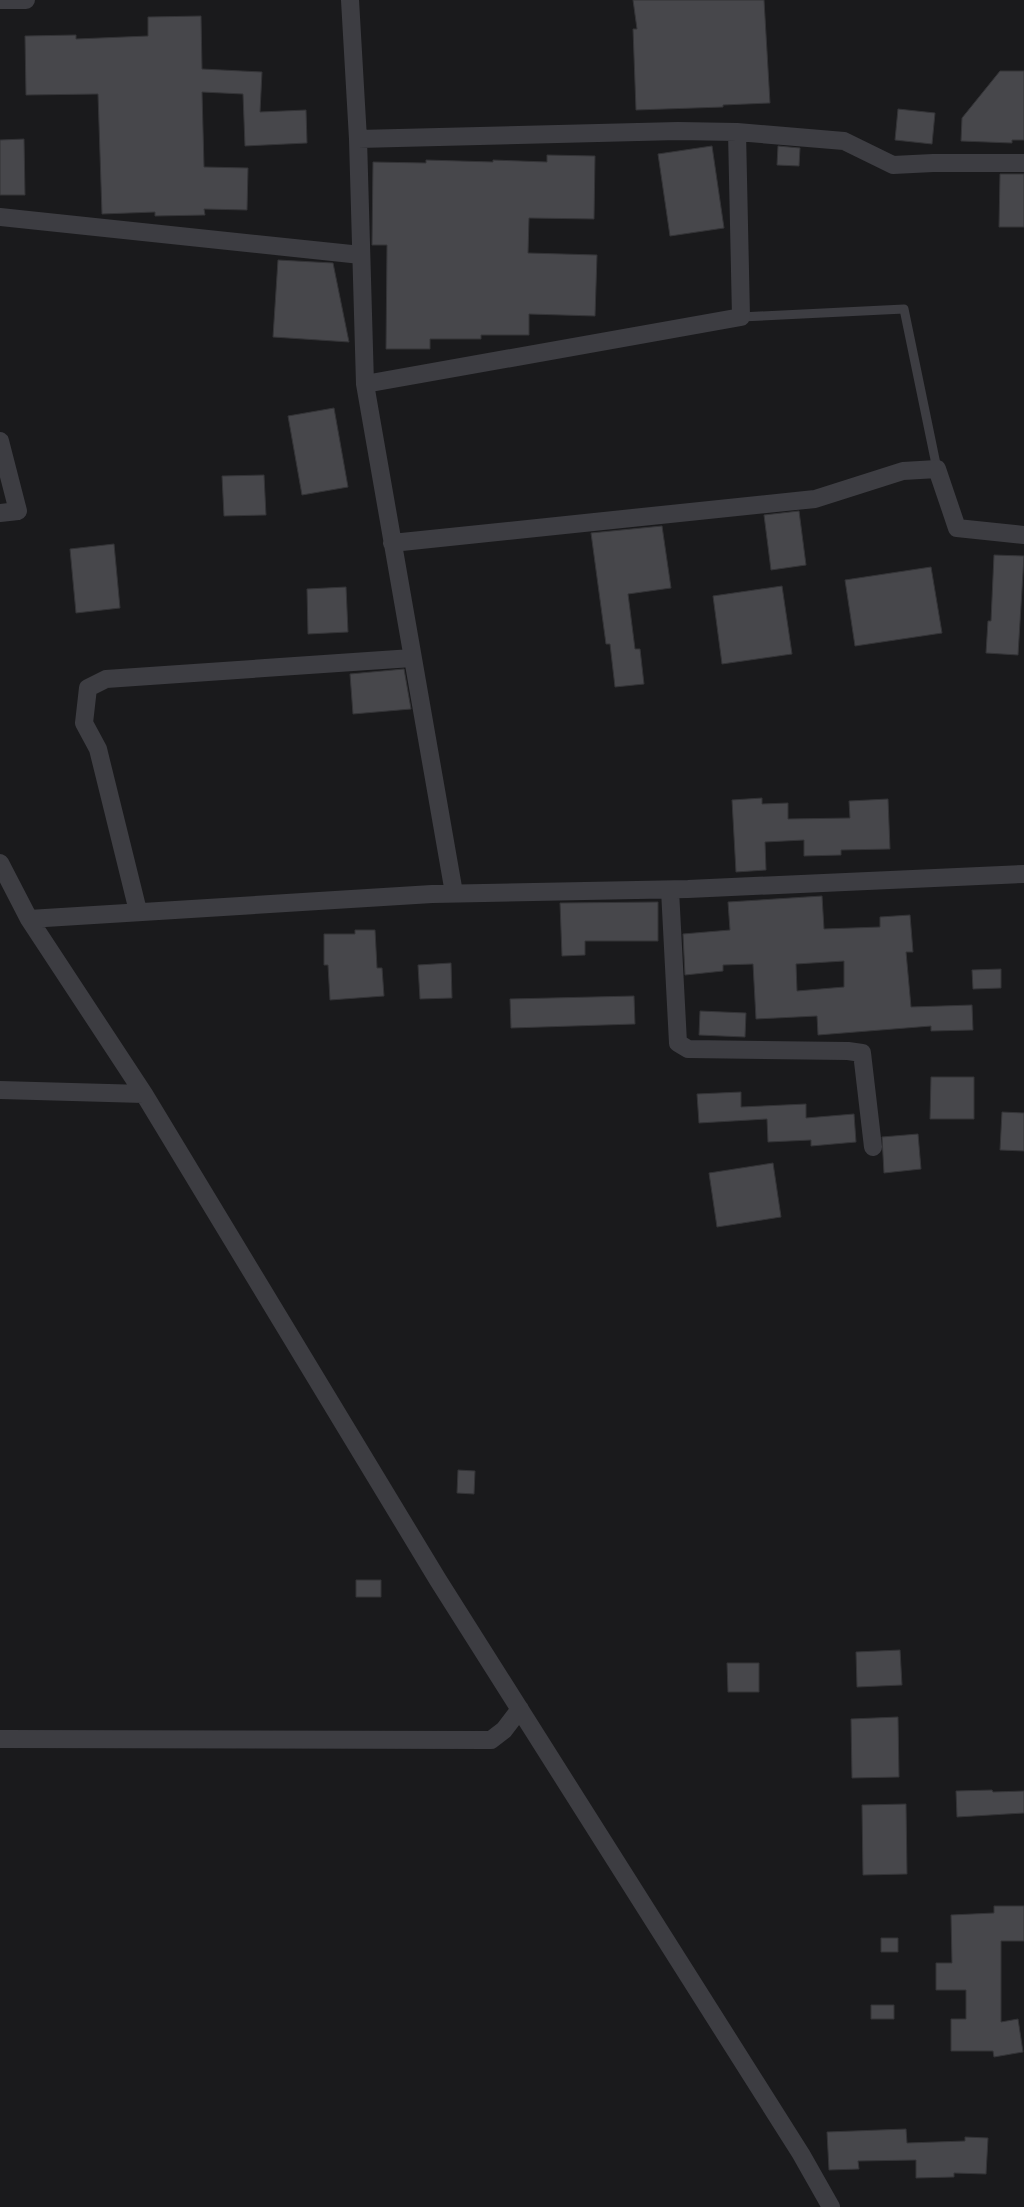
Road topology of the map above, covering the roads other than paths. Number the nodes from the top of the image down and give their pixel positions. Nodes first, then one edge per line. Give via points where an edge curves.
1 (0, 0) edge
2 (26, 0) edge
3 (350, 0) edge
4 (737, 132) junction
5 (358, 139) junction
6 (1024, 163) edge
7 (0, 217) edge
8 (361, 255) junction
9 (741, 317) junction
10 (365, 384) junction
11 (0, 441) edge
12 (937, 469) junction
13 (0, 513) edge
14 (1024, 535) edge
15 (392, 544) junction
16 (412, 658) junction
17 (0, 863) edge
18 (1024, 874) edge
19 (670, 890) junction
20 (454, 893) junction
21 (138, 911) junction
22 (29, 919) junction
23 (0, 1090) edge
24 (144, 1094) junction
25 (872, 1147) dead end
26 (520, 1709) junction
27 (0, 1740) edge
28 (831, 2207) edge

1 - 2 street
3 - 5 street
4 - 5 street
4 - 6 street via 844,140 893,165
4 - 9 street
5 - 8 street
7 - 8 street
8 - 10 street
9 - 10 street
9 - 12 lane via 904,310
10 - 15 street
11 - 13 street via 18,511
12 - 14 street via 957,528
12 - 15 street via 903,471 815,498
15 - 16 street
16 - 20 street
16 - 21 street via 106,679 88,688 84,723 98,749
17 - 22 street
18 - 19 street
19 - 20 street
19 - 25 street via 678,1043 688,1049 862,1053
20 - 21 street
21 - 22 street
22 - 24 street
23 - 24 street
24 - 26 street via 438,1580
26 - 27 street via 504,1730 490,1740
26 - 28 street via 801,2154

